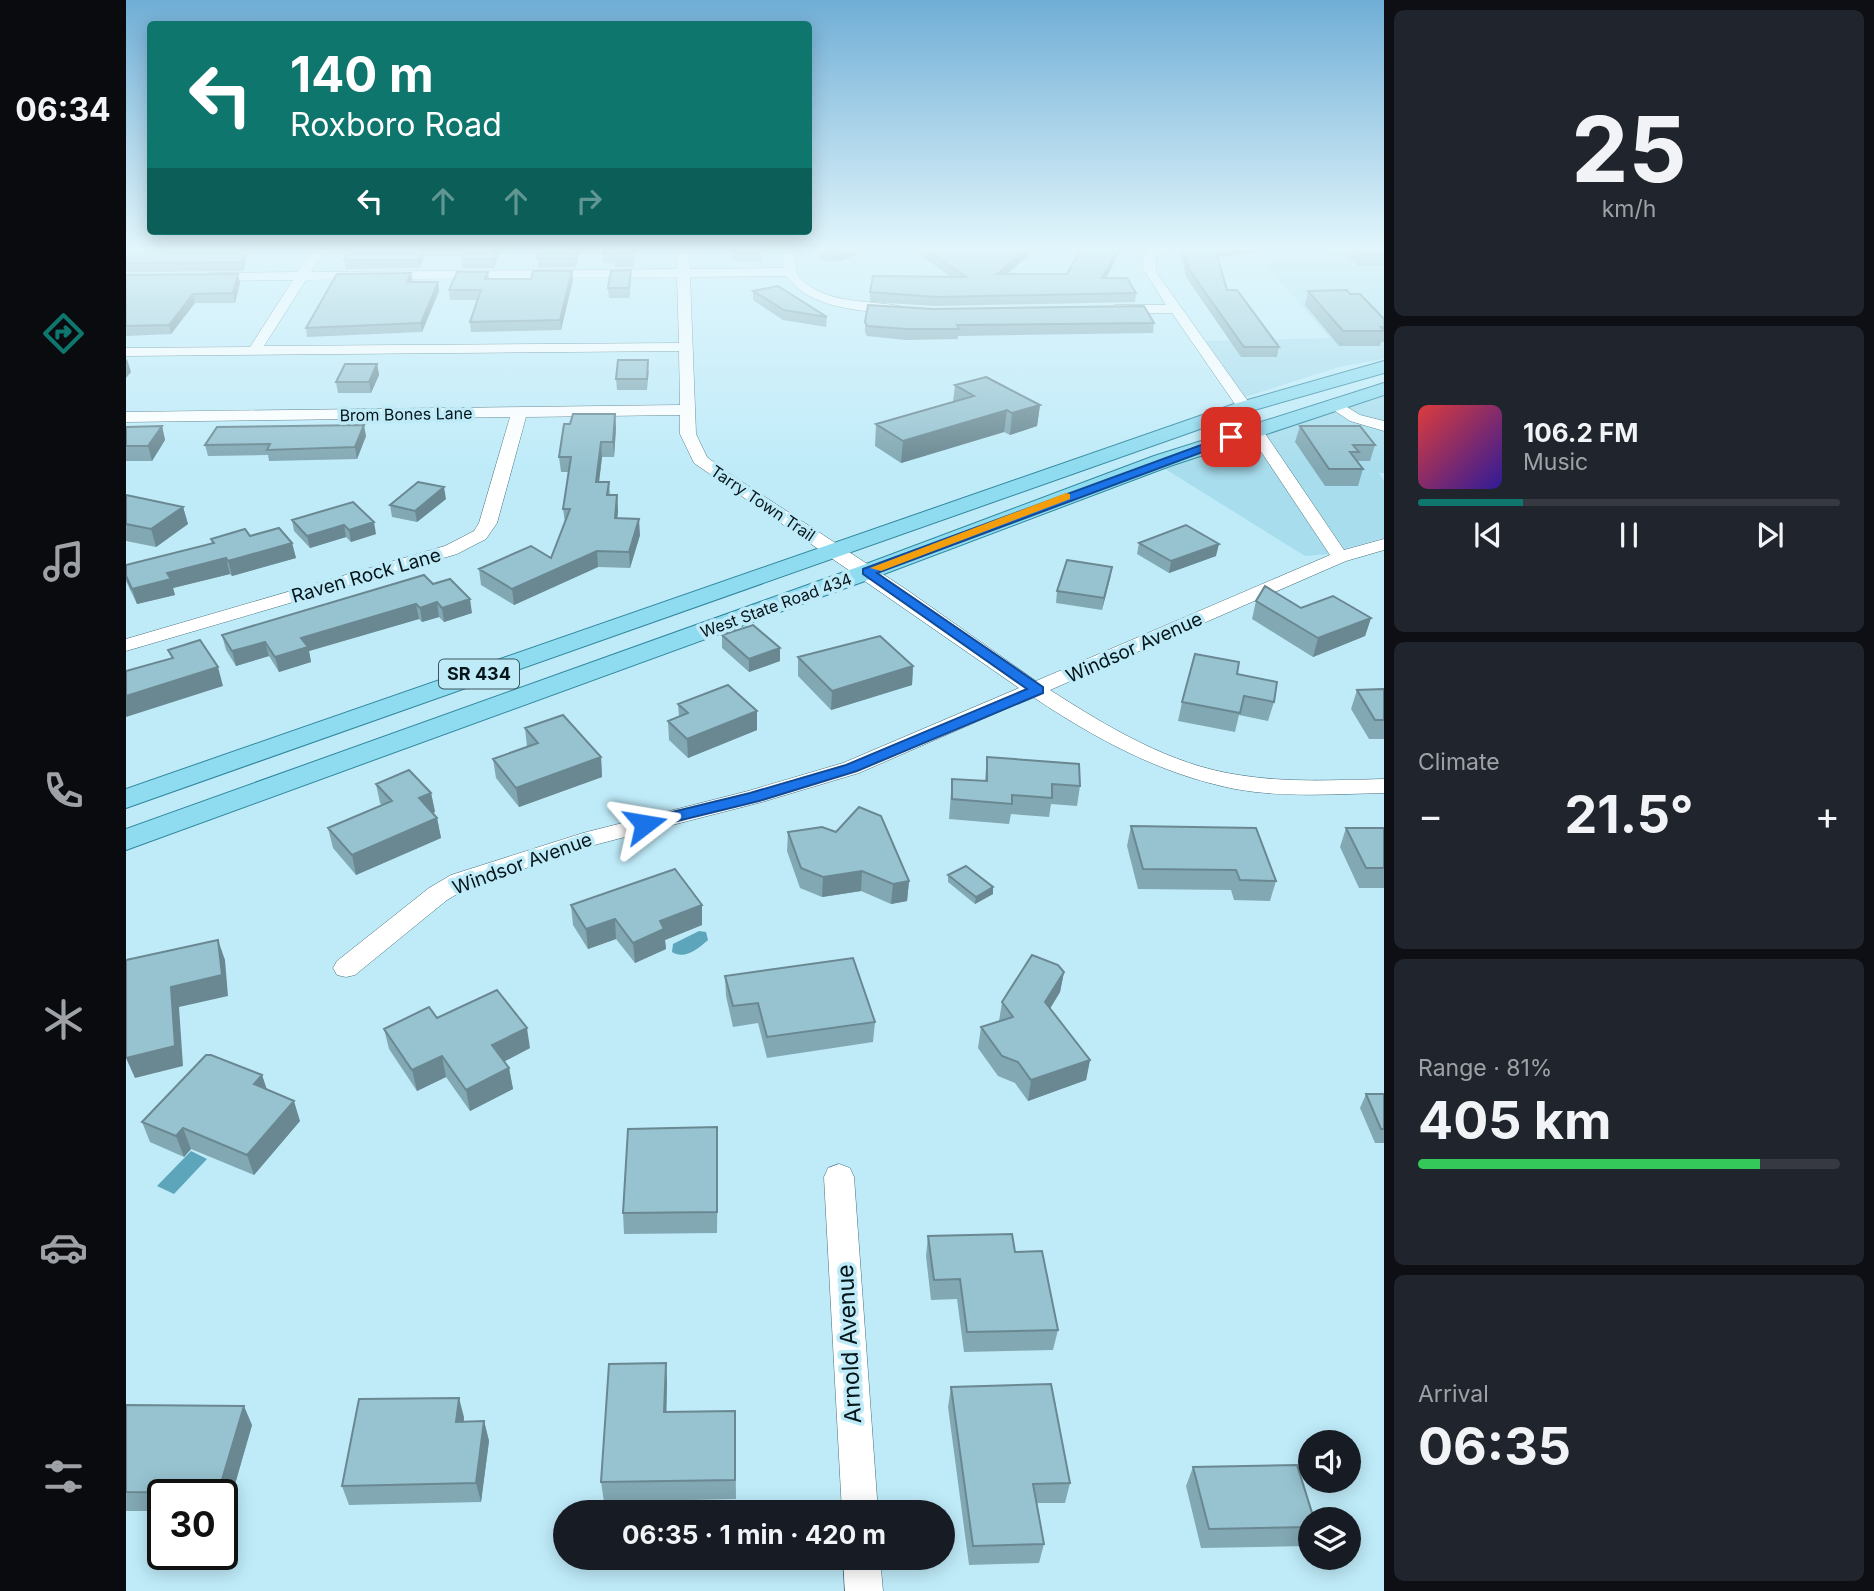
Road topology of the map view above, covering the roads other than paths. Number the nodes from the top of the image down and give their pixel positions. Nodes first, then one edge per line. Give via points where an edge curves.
1 (273, 321) edge
2 (684, 321) edge
3 (1184, 321) edge
4 (685, 347) junction
5 (254, 351) junction
6 (126, 352) edge
7 (1384, 367) edge
8 (1384, 377) edge
9 (1384, 389) edge
10 (1334, 404) junction
11 (1244, 407) junction
12 (685, 410) junction
13 (519, 413) junction
14 (126, 417) edge
15 (1384, 426) edge
16 (1254, 429) junction
17 (1162, 461) junction
18 (1384, 544) edge
19 (833, 550) junction
20 (1340, 556) junction
21 (867, 572) junction
22 (126, 645) edge
23 (1038, 690) junction
24 (252, 754) junction
25 (1384, 786) edge
26 (126, 799) edge
27 (126, 824) edge
28 (126, 840) edge
29 (346, 968) dead end
30 (839, 1177) dead end
31 (859, 1500) edge
32 (863, 1570) edge
33 (864, 1591) edge

1 - 5 street
2 - 4 street, Tarry Town Trail
3 - 11 street
4 - 5 street
4 - 12 street, Tarry Town Trail
5 - 6 street
7 - 11 main road, SR 434
8 - 10 main road via 1340,388 1332,393
9 - 10 main road, West State Road 434 / SR 434
10 - 15 street via 1355,418
10 - 16 main road, West State Road 434 / SR 434
11 - 17 main road via 1247,416 1231,428 1178,446
11 - 19 main road, SR 434
12 - 13 street, Brom Bones Lane
12 - 19 street, Tarry Town Trail via 691,447 700,460
13 - 14 street, Brom Bones Lane
13 - 22 street, Raven Rock Lane via 488,523 480,535 451,550
16 - 17 main road, West State Road 434 / SR 434
16 - 20 street
17 - 21 main road, West State Road 434 / SR 434
18 - 20 street, Windsor Avenue
19 - 21 street
19 - 24 main road, SR 434
20 - 23 street, Windsor Avenue
21 - 23 street
21 - 28 main road, West State Road 434 / SR 434
23 - 25 street via 1148,755 1235,782
23 - 29 street, Windsor Avenue via 851,768 590,838 460,881
24 - 26 main road, SR 434
24 - 27 main road via 257,770 249,779
30 - 31 street, Arnold Avenue
32 - 33 street

